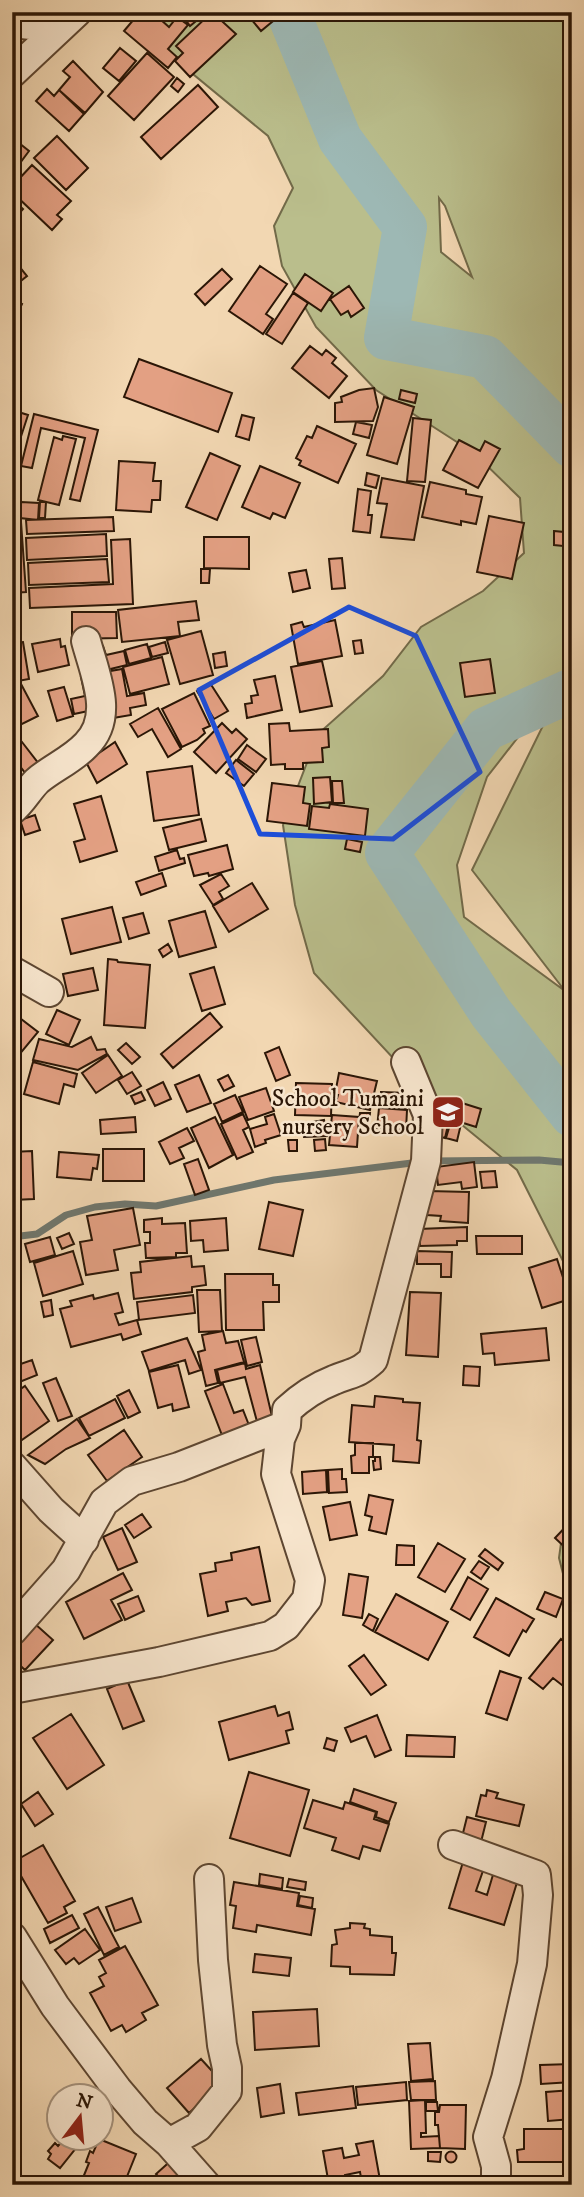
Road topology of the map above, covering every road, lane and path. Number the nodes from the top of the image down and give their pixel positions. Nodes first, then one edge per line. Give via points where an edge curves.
1 (69, 20) edge
2 (12, 23) edge
3 (12, 73) edge
4 (86, 642) dead end
5 (12, 810) edge
6 (12, 971) edge
7 (49, 992) dead end
8 (406, 1062) dead end
9 (286, 1425) junction
10 (12, 1466) edge
11 (84, 1540) junction
12 (12, 1631) edge
13 (12, 1689) edge
14 (453, 1845) dead end
15 (209, 1878) dead end
16 (12, 1937) edge
17 (169, 2143) junction
18 (206, 2185) edge
19 (496, 2185) edge

1 - 2 street
1 - 3 street
4 - 5 street via 102,704 100,723 86,746 36,782
6 - 7 street
8 - 9 street via 428,1115 426,1161 380,1340 373,1360 361,1371 303,1395 288,1410
9 - 11 street via 132,1481 104,1502
9 - 13 street via 276,1474 310,1580 307,1599 286,1626 270,1636 172,1659
10 - 11 street
11 - 12 street via 66,1570
14 - 19 street via 536,1875 532,1964 488,2137
15 - 17 street via 227,2091 198,2127
16 - 17 street via 55,2007 109,2079
17 - 18 street

